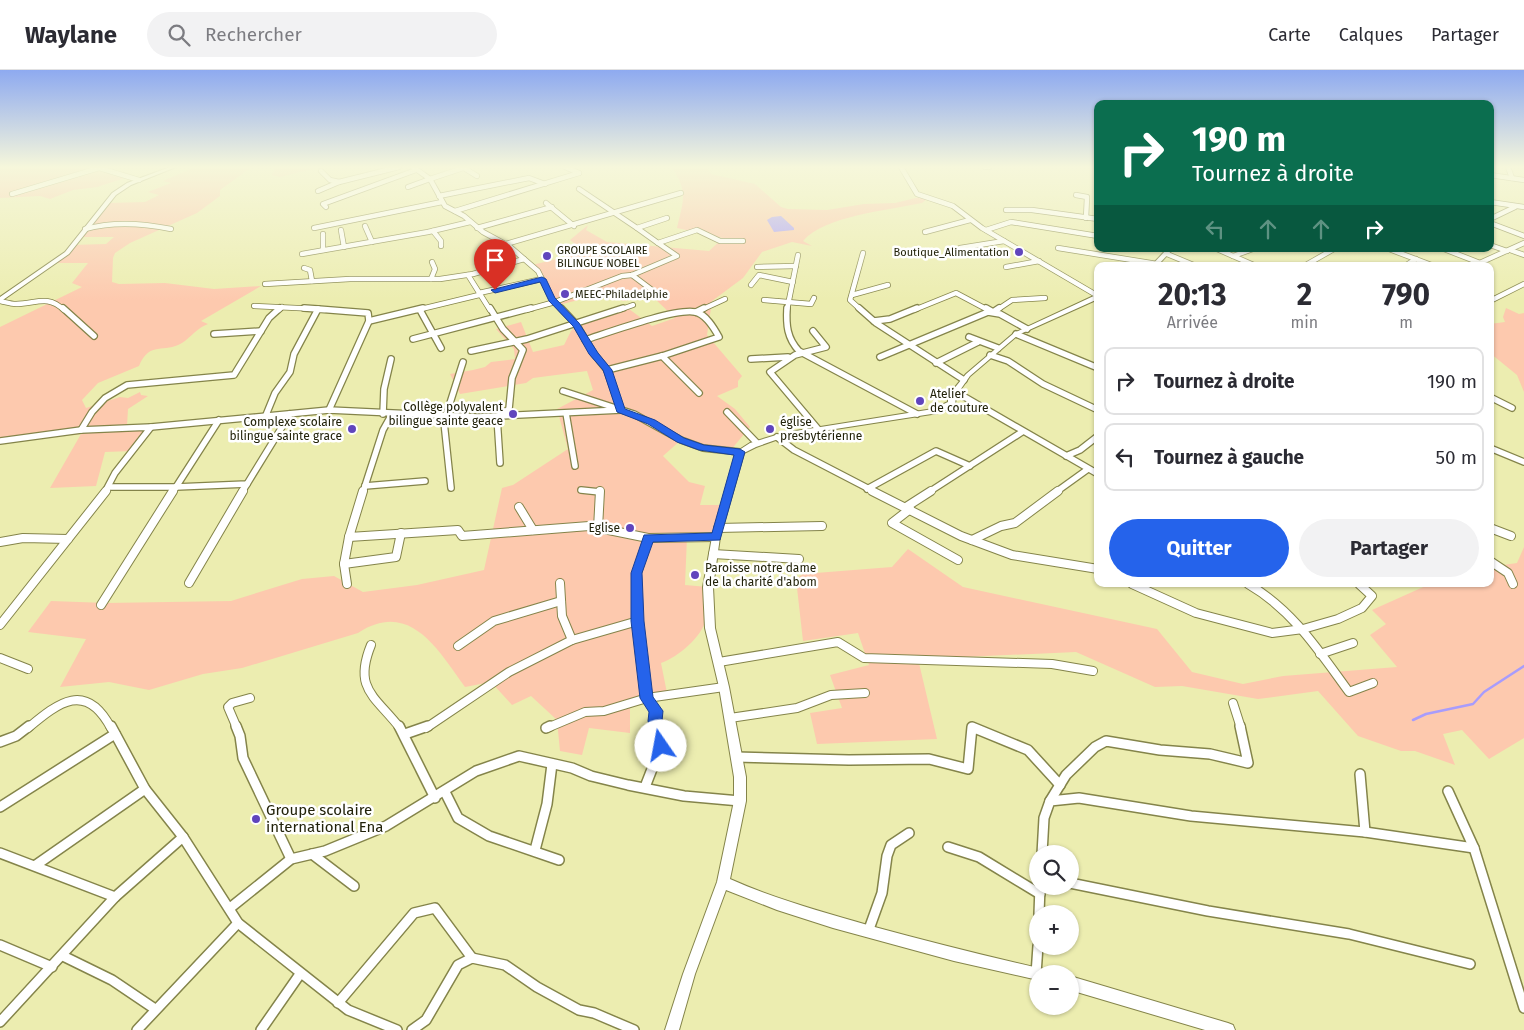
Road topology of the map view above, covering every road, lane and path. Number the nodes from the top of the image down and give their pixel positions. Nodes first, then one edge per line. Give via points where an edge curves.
1 (99, 212) edge
2 (394, 212) edge
3 (456, 212) edge
4 (535, 212) edge
5 (558, 212) edge
6 (614, 212) edge
7 (624, 212) edge
8 (960, 212) edge
9 (1044, 212) edge
10 (1087, 212) edge
11 (617, 214) junction
12 (667, 218) dead end
13 (1086, 218) junction
14 (1094, 219) edge
15 (970, 220) junction
16 (470, 222) junction
17 (1494, 225) edge
18 (365, 226) dead end
19 (574, 226) junction
20 (314, 228) dead end
21 (478, 228) junction
22 (637, 228) junction
23 (85, 229) junction
24 (171, 230) dead end
25 (341, 230) dead end
26 (986, 230) junction
27 (433, 231) junction
28 (925, 232) dead end
29 (323, 234) dead end
30 (1094, 235) edge
31 (1524, 236) edge
32 (743, 241) dead end
33 (1004, 241) junction
34 (372, 242) junction
35 (658, 243) junction
36 (1524, 243) edge
37 (506, 244) junction
38 (441, 246) dead end
39 (1494, 246) edge
40 (344, 247) junction
41 (960, 248) dead end
42 (1058, 248) dead end
43 (323, 250) junction
44 (1509, 250) junction
45 (1167, 252) edge
46 (1170, 252) edge
47 (1224, 252) edge
48 (1244, 252) edge
49 (1329, 252) edge
50 (1397, 252) edge
51 (1452, 252) edge
52 (862, 253) dead end
53 (302, 254) dead end
54 (798, 255) dead end
55 (1524, 255) edge
56 (1233, 256) junction
57 (524, 259) junction
58 (1416, 259) junction
59 (1039, 261) junction
60 (432, 262) dead end
61 (1138, 262) edge
62 (1158, 262) edge
63 (1189, 262) edge
64 (1247, 262) edge
65 (1311, 262) edge
66 (1411, 262) edge
67 (1424, 262) edge
68 (1477, 262) edge
69 (1482, 262) edge
70 (796, 266) junction
71 (757, 267) dead end
72 (1006, 267) dead end
73 (304, 268) dead end
74 (468, 275) junction
75 (632, 275) junction
76 (430, 279) junction
77 (542, 279) junction
78 (312, 281) junction
79 (793, 282) junction
80 (266, 284) dead end
81 (1524, 284) edge
82 (751, 285) dead end
83 (888, 285) dead end
84 (479, 294) junction
85 (1094, 294) edge
86 (852, 295) junction
87 (660, 296) dead end
88 (814, 298) dead end
89 (1044, 298) dead end
90 (1094, 298) edge
91 (725, 299) dead end
92 (1494, 299) edge
93 (764, 300) dead end
94 (0, 301) edge
95 (555, 302) junction
96 (788, 303) junction
97 (633, 305) dead end
98 (254, 306) dead end
99 (282, 308) junction
100 (318, 309) junction
101 (420, 310) junction
102 (696, 312) junction
103 (992, 312) junction
104 (494, 316) junction
105 (369, 321) junction
106 (874, 322) junction
107 (576, 324) junction
108 (1027, 328) junction
109 (261, 331) junction
110 (813, 331) dead end
111 (214, 334) dead end
112 (435, 334) junction
113 (1016, 334) junction
114 (94, 336) dead end
115 (969, 337) dead end
116 (413, 339) dead end
117 (585, 340) junction
118 (517, 342) junction
119 (978, 342) junction
120 (909, 346) junction
121 (441, 348) dead end
122 (998, 348) junction
123 (471, 351) dead end
124 (799, 351) junction
125 (990, 355) junction
126 (662, 356) junction
127 (788, 357) junction
128 (880, 357) dead end
129 (751, 359) dead end
130 (391, 360) dead end
131 (463, 362) dead end
132 (936, 363) junction
133 (1094, 366) edge
134 (607, 370) junction
135 (964, 380) junction
136 (563, 391) dead end
137 (956, 392) junction
138 (699, 393) dead end
139 (1494, 400) edge
140 (1094, 408) edge
141 (1512, 408) dead end
142 (329, 410) junction
143 (621, 410) junction
144 (727, 412) dead end
145 (566, 413) junction
146 (290, 414) junction
147 (383, 414) junction
148 (392, 414) junction
149 (446, 414) junction
150 (917, 414) junction
151 (266, 415) junction
152 (497, 417) junction
153 (219, 420) junction
154 (151, 427) junction
155 (818, 429) junction
156 (81, 430) junction
157 (1022, 432) junction
158 (777, 437) junction
159 (1094, 439) edge
160 (0, 441) edge
161 (758, 443) junction
162 (1494, 451) edge
163 (740, 452) junction
164 (1066, 456) junction
165 (1524, 462) edge
166 (500, 464) dead end
167 (575, 466) dead end
168 (970, 466) junction
169 (1088, 469) junction
170 (1094, 472) edge
171 (425, 481) dead end
172 (247, 484) junction
173 (365, 486) junction
174 (109, 487) junction
175 (176, 487) junction
176 (451, 488) dead end
177 (868, 489) junction
178 (581, 490) dead end
179 (519, 507) dead end
180 (908, 508) junction
181 (822, 526) dead end
182 (598, 528) junction
183 (533, 530) junction
184 (1494, 530) edge
185 (717, 532) junction
186 (401, 533) junction
187 (1511, 536) dead end
188 (349, 537) junction
189 (648, 538) junction
190 (68, 539) junction
191 (972, 540) junction
192 (0, 542) edge
193 (713, 554) junction
194 (799, 559) dead end
195 (958, 560) dead end
196 (1494, 563) edge
197 (344, 564) junction
198 (1094, 568) edge
199 (190, 583) dead end
200 (560, 583) dead end
201 (346, 584) dead end
202 (1513, 584) dead end
203 (1139, 587) edge
204 (1254, 587) edge
205 (1362, 587) edge
206 (561, 601) junction
207 (101, 605) dead end
208 (638, 621) junction
209 (0, 624) edge
210 (1303, 629) junction
211 (572, 640) junction
212 (1353, 643) dead end
213 (371, 645) dead end
214 (458, 646) dead end
215 (1320, 654) junction
216 (0, 658) edge
217 (719, 662) junction
218 (28, 668) dead end
219 (1093, 671) dead end
220 (1373, 683) dead end
221 (724, 687) junction
222 (865, 693) dead end
223 (250, 698) dead end
224 (647, 698) junction
225 (1233, 703) dead end
226 (730, 718) junction
227 (546, 728) dead end
228 (115, 734) junction
229 (405, 734) junction
230 (0, 742) edge
231 (736, 757) junction
232 (552, 764) junction
233 (1360, 774) dead end
234 (1060, 785) junction
235 (645, 787) junction
236 (145, 789) junction
237 (445, 792) junction
238 (1448, 792) dead end
239 (435, 798) junction
240 (740, 802) junction
241 (1050, 802) junction
242 (0, 807) edge
243 (1365, 832) junction
244 (909, 833) dead end
245 (183, 837) junction
246 (1042, 845) edge
247 (948, 847) dead end
248 (1474, 848) junction
249 (534, 850) junction
250 (0, 853) edge
251 (312, 854) junction
252 (291, 859) junction
253 (559, 860) dead end
254 (36, 864) junction
255 (723, 882) junction
256 (1029, 884) edge
257 (1079, 885) edge
258 (354, 886) dead end
259 (115, 897) junction
260 (230, 908) junction
261 (238, 924) junction
262 (868, 932) junction
263 (0, 945) edge
264 (63, 956) junction
265 (472, 958) junction
266 (1470, 964) dead end
267 (52, 967) junction
268 (1029, 972) edge
269 (300, 974) junction
270 (1079, 986) edge
271 (338, 1003) junction
272 (1524, 1008) edge
273 (155, 1009) junction
274 (0, 1022) edge
275 (380, 1028) edge
276 (137, 1030) edge
277 (261, 1030) edge
278 (397, 1030) edge
279 (412, 1030) edge
280 (634, 1030) edge
281 (672, 1030) edge
282 (1228, 1030) edge

1 - 23 street
2 - 20 street
3 - 16 street
4 - 21 street
5 - 19 street
6 - 11 street
7 - 11 street
8 - 15 street
9 - 13 street
10 - 13 street
11 - 19 street
11 - 22 street
12 - 22 street
13 - 14 street
15 - 26 street
15 - 28 street
16 - 21 street
16 - 27 street
17 - 31 street
18 - 34 street
19 - 37 street
21 - 37 street
22 - 35 street
23 - 24 street via 119,222 142,223
23 - 94 street via 59,260
25 - 40 street
26 - 30 street via 1011,222
26 - 33 street
27 - 34 street
27 - 38 street
29 - 43 street
32 - 35 street via 720,241 697,230
33 - 41 street
33 - 59 street
34 - 40 street
35 - 75 street via 677,256
36 - 44 street
37 - 57 street
39 - 44 street
40 - 43 street
42 - 61 street
43 - 53 street
44 - 55 street
44 - 69 street
45 - 62 street
46 - 63 street
47 - 56 street
48 - 56 street
49 - 65 street
50 - 58 street
51 - 68 street
52 - 86 street
54 - 70 street
56 - 64 street
57 - 74 street
57 - 77 street
58 - 66 street
58 - 67 street
59 - 72 street
59 - 85 street
60 - 76 street via 435,269
70 - 71 street
70 - 79 street
73 - 78 street via 310,270
74 - 76 street
74 - 84 street
75 - 87 street
75 - 95 street
76 - 78 street
77 - 84 street
77 - 95 street
78 - 80 street
79 - 82 street via 759,276
79 - 96 street
81 - 92 street
83 - 86 street
84 - 101 street
84 - 104 street
86 - 106 street via 850,300
88 - 96 street via 810,304
89 - 103 street via 1012,300
90 - 108 street
91 - 102 street
93 - 96 street
94 - 114 street via 15,304 42,300 56,302
95 - 104 street
95 - 107 street
96 - 124 street via 789,339
97 - 107 street
98 - 99 street
99 - 100 street
99 - 109 street via 269,318
100 - 105 street via 364,312 370,314
100 - 151 street via 294,354 290,372 275,393
101 - 105 street
101 - 112 street
102 - 117 street via 661,318
102 - 126 street via 719,337
103 - 106 street via 956,293 890,319
103 - 108 street
103 - 120 street
104 - 112 street
104 - 118 street
105 - 142 street
106 - 120 street
107 - 117 street
107 - 118 street
108 - 113 street
109 - 111 street
109 - 156 street via 234,375 128,384 105,398
110 - 124 street via 826,347
112 - 116 street
112 - 121 street
113 - 122 street
113 - 133 street
115 - 119 street
117 - 134 street
118 - 123 street
118 - 152 street via 523,350 514,367 509,409
119 - 122 street
119 - 132 street
120 - 128 street
120 - 132 street
122 - 125 street
124 - 127 street
124 - 150 street
125 - 135 street
125 - 140 street via 1008,361 1043,384
126 - 134 street
126 - 138 street
127 - 129 street
127 - 155 street via 770,372
130 - 147 street via 384,389
131 - 149 street
132 - 135 street
134 - 143 street
135 - 137 street
136 - 143 street
137 - 150 street via 952,402 935,411
137 - 157 street
139 - 141 street
142 - 146 street
142 - 147 street
143 - 145 street
143 - 163 street via 703,448
144 - 161 street
145 - 152 street
145 - 167 street
146 - 151 street
146 - 172 street
147 - 148 street
148 - 149 street
148 - 173 street via 383,430
149 - 152 street
149 - 176 street via 445,445
150 - 155 street
151 - 153 street
152 - 166 street
153 - 154 street
153 - 175 street
154 - 156 street
154 - 174 street via 115,473
155 - 158 street
156 - 160 street
157 - 164 street
157 - 168 street
158 - 161 street
158 - 177 street via 794,450
159 - 164 street
161 - 163 street
162 - 165 street
163 - 185 street
164 - 169 street
168 - 177 street via 936,451
168 - 180 street
169 - 170 street
169 - 191 street via 1015,523 1000,526
171 - 173 street
172 - 175 street
172 - 199 street
173 - 188 street
174 - 175 street
174 - 190 street
175 - 207 street
177 - 180 street
178 - 182 street via 600,491
179 - 183 street
180 - 191 street
180 - 195 street via 892,523
181 - 185 street
182 - 183 street
182 - 189 street
183 - 186 street via 462,536 458,530
184 - 187 street
185 - 189 street
185 - 193 street
186 - 188 street
186 - 197 street via 396,558
188 - 197 street
189 - 208 street via 637,573
190 - 192 street via 23,538
190 - 209 street
191 - 198 street via 1012,555
193 - 194 street
193 - 217 street via 708,609
196 - 202 street via 1509,572
197 - 201 street
200 - 206 street
203 - 210 street via 1196,613 1272,633
204 - 210 street via 1263,591
205 - 210 street via 1372,596 1370,601 1338,619
206 - 211 street via 562,616
206 - 214 street via 494,621
208 - 211 street
208 - 224 street
210 - 215 street
211 - 229 street via 509,672 424,729
212 - 215 street
213 - 229 street via 363,675 368,687
215 - 220 street via 1349,692
216 - 218 street
217 - 219 street via 838,642 864,658 1052,664
217 - 221 street
221 - 224 street
221 - 226 street
222 - 226 street via 831,695 797,708
223 - 252 street via 232,702 228,708 240,736 243,758
224 - 227 street via 604,711 585,712
224 - 235 street via 656,711 661,746
225 - 234 street via 1246,742 1248,763 1210,754 1106,741 1066,775
226 - 231 street
228 - 230 street via 97,707 77,698 58,706 16,736
228 - 236 street
228 - 242 street
229 - 239 street via 424,782
231 - 234 street via 929,759 968,769 972,727 1028,750
231 - 240 street
232 - 235 street
232 - 237 street via 518,756 502,760 476,771
232 - 249 street via 547,804
233 - 243 street
234 - 241 street
235 - 240 street via 684,796
236 - 245 street
236 - 254 street
237 - 239 street
237 - 249 street via 458,818 489,836
238 - 248 street
239 - 251 street via 386,826
240 - 255 street
241 - 243 street via 1079,798 1182,815
241 - 246 street via 1044,818
243 - 248 street
244 - 262 street via 891,845 882,893
245 - 259 street
245 - 260 street
247 - 256 street via 979,857
248 - 272 street
249 - 253 street
250 - 254 street
251 - 252 street
251 - 258 street
252 - 260 street
254 - 259 street
255 - 262 street via 784,907
255 - 281 street
257 - 266 street via 1208,911 1349,934
259 - 264 street
260 - 261 street
261 - 269 street
261 - 273 street
262 - 268 street
263 - 267 street via 17,948 34,961
264 - 267 street
264 - 273 street via 112,980
265 - 271 street via 435,908 414,913
265 - 279 street via 458,965 426,1020
265 - 280 street via 505,964 537,987 579,1010
267 - 274 street
269 - 271 street
269 - 277 street
270 - 282 street
271 - 275 street
273 - 276 street
275 - 278 street

